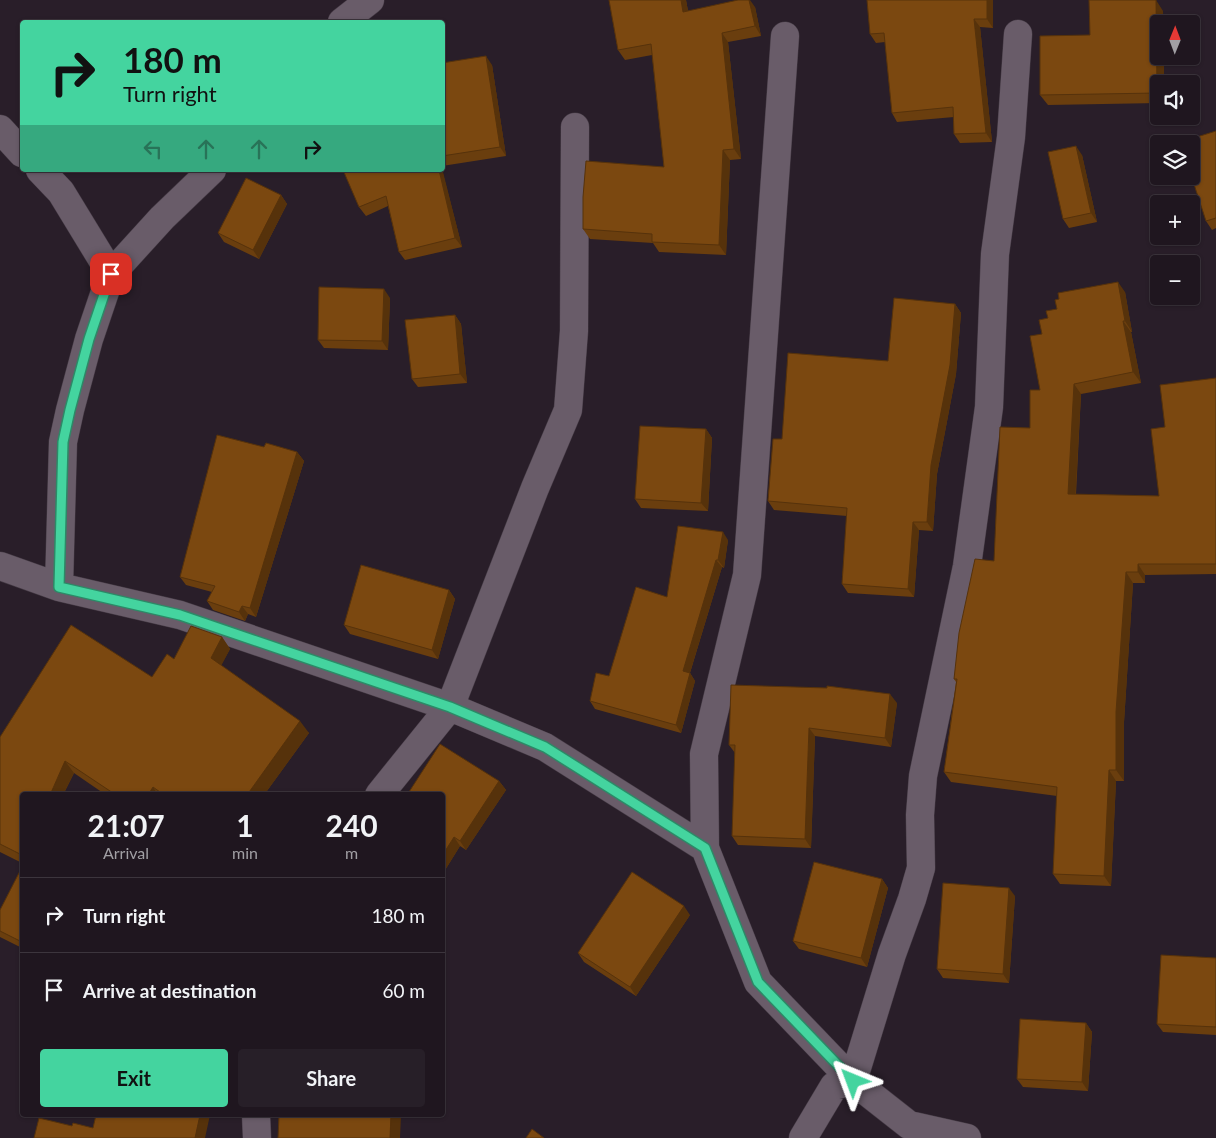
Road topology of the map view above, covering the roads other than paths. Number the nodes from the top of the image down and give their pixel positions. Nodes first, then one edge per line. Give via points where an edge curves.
1 (370, 0) edge
2 (345, 20) edge
3 (1018, 34) dead end
4 (785, 36) dead end
5 (575, 127) dead end
6 (0, 129) edge
7 (20, 151) edge
8 (42, 172) edge
9 (210, 172) edge
10 (111, 274) junction
11 (0, 566) edge
12 (59, 587) junction
13 (450, 707) junction
14 (381, 792) edge
15 (705, 848) junction
16 (853, 1081) junction
17 (256, 1117) edge
18 (257, 1138) edge
19 (803, 1138) edge
20 (968, 1138) edge

1 - 2 street
3 - 16 street via 1012,137 995,254 989,407 967,566 923,776 921,868
4 - 15 street via 747,575 704,754
5 - 13 street via 574,330 568,410
6 - 7 street
8 - 10 street via 61,192
9 - 10 street
10 - 12 street via 89,339 63,442
11 - 12 street
12 - 13 street via 180,615
13 - 14 street
13 - 15 street via 545,747
15 - 16 street via 758,982
16 - 19 street via 834,1086
16 - 20 street via 910,1125
17 - 18 street

